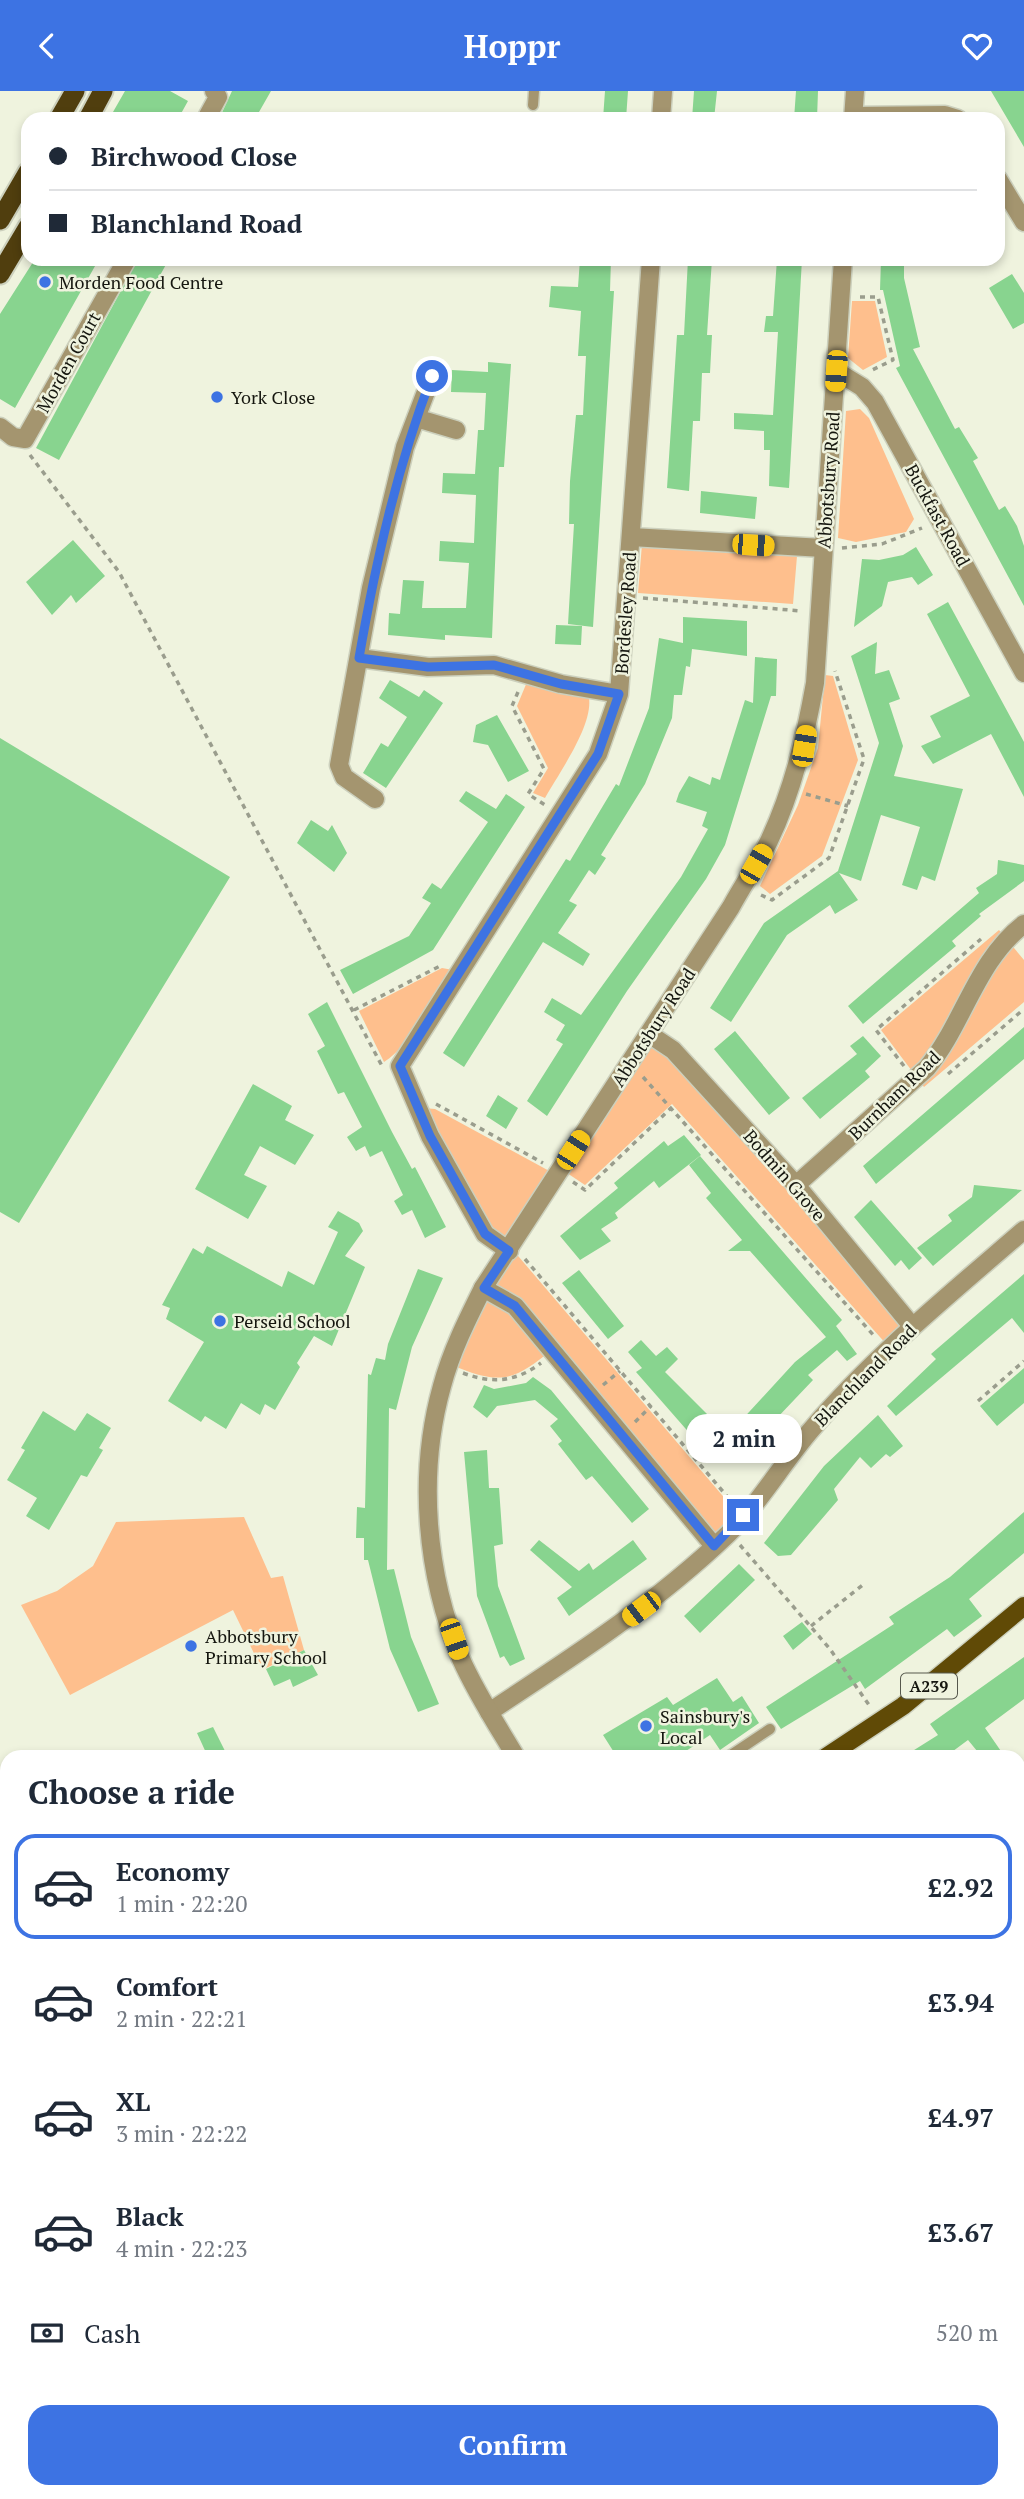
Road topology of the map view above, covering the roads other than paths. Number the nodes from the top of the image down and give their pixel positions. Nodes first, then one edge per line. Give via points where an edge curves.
1 (75, 91) edge
2 (103, 91) edge
3 (534, 91) edge
4 (663, 91) edge
5 (855, 91) edge
6 (216, 94) edge
7 (533, 105) dead end
8 (63, 112) edge
9 (92, 112) edge
10 (209, 112) edge
11 (662, 112) edge
12 (853, 112) edge
13 (21, 184) edge
14 (1005, 191) edge
15 (0, 220) edge
16 (1024, 222) edge
17 (21, 239) edge
18 (123, 266) edge
19 (650, 266) edge
20 (843, 266) edge
21 (0, 274) edge
22 (836, 371) junction
23 (432, 376) dead end
24 (416, 418) junction
25 (0, 427) edge
26 (456, 430) dead end
27 (631, 537) junction
28 (823, 548) junction
29 (359, 658) junction
30 (1024, 673) edge
31 (619, 694) junction
32 (375, 799) dead end
33 (1024, 924) edge
34 (649, 1034) junction
35 (796, 1185) junction
36 (1024, 1230) edge
37 (511, 1247) junction
38 (484, 1288) junction
39 (912, 1326) junction
40 (714, 1546) junction
41 (1024, 1606) edge
42 (489, 1712) junction
43 (770, 1729) dead end
44 (512, 1750) edge
45 (738, 1750) edge
46 (836, 1750) edge

1 - 8 highway
2 - 9 highway
3 - 7 lane
4 - 11 street
5 - 12 street
6 - 10 street
13 - 15 highway
14 - 16 street
17 - 21 highway
18 - 25 street, Morden Court via 25,439
19 - 27 street, Bordesley Road
20 - 22 street, Abbotsbury Road
22 - 28 street, Abbotsbury Road
22 - 30 street, Buckfast Road via 875,402
23 - 24 street
24 - 26 street
24 - 29 street via 374,575
27 - 28 street
27 - 31 street, Bordesley Road
28 - 34 street, Abbotsbury Road via 816,668 804,746 790,790 769,842
29 - 31 street via 428,667 494,665
29 - 32 street via 339,765 344,777
31 - 37 street, Bordesley Road via 598,754 402,1061 402,1075 485,1234
33 - 35 street, Burnham Road via 993,956 927,1068
34 - 35 street, Bodmin Grove via 673,1050
34 - 37 street, Abbotsbury Road
35 - 39 street, Bodmin Grove
36 - 39 street, Blanchland Road
37 - 38 street, Abbotsbury Road
38 - 40 street via 515,1306
38 - 42 street, Abbotsbury Road via 457,1342 433,1429 429,1540 457,1647
39 - 40 street, Blanchland Road via 811,1430
40 - 42 street, Blanchland Road via 602,1639
41 - 46 main road, A239 via 952,1668
42 - 44 street, Abbotsbury Road
43 - 45 lane

